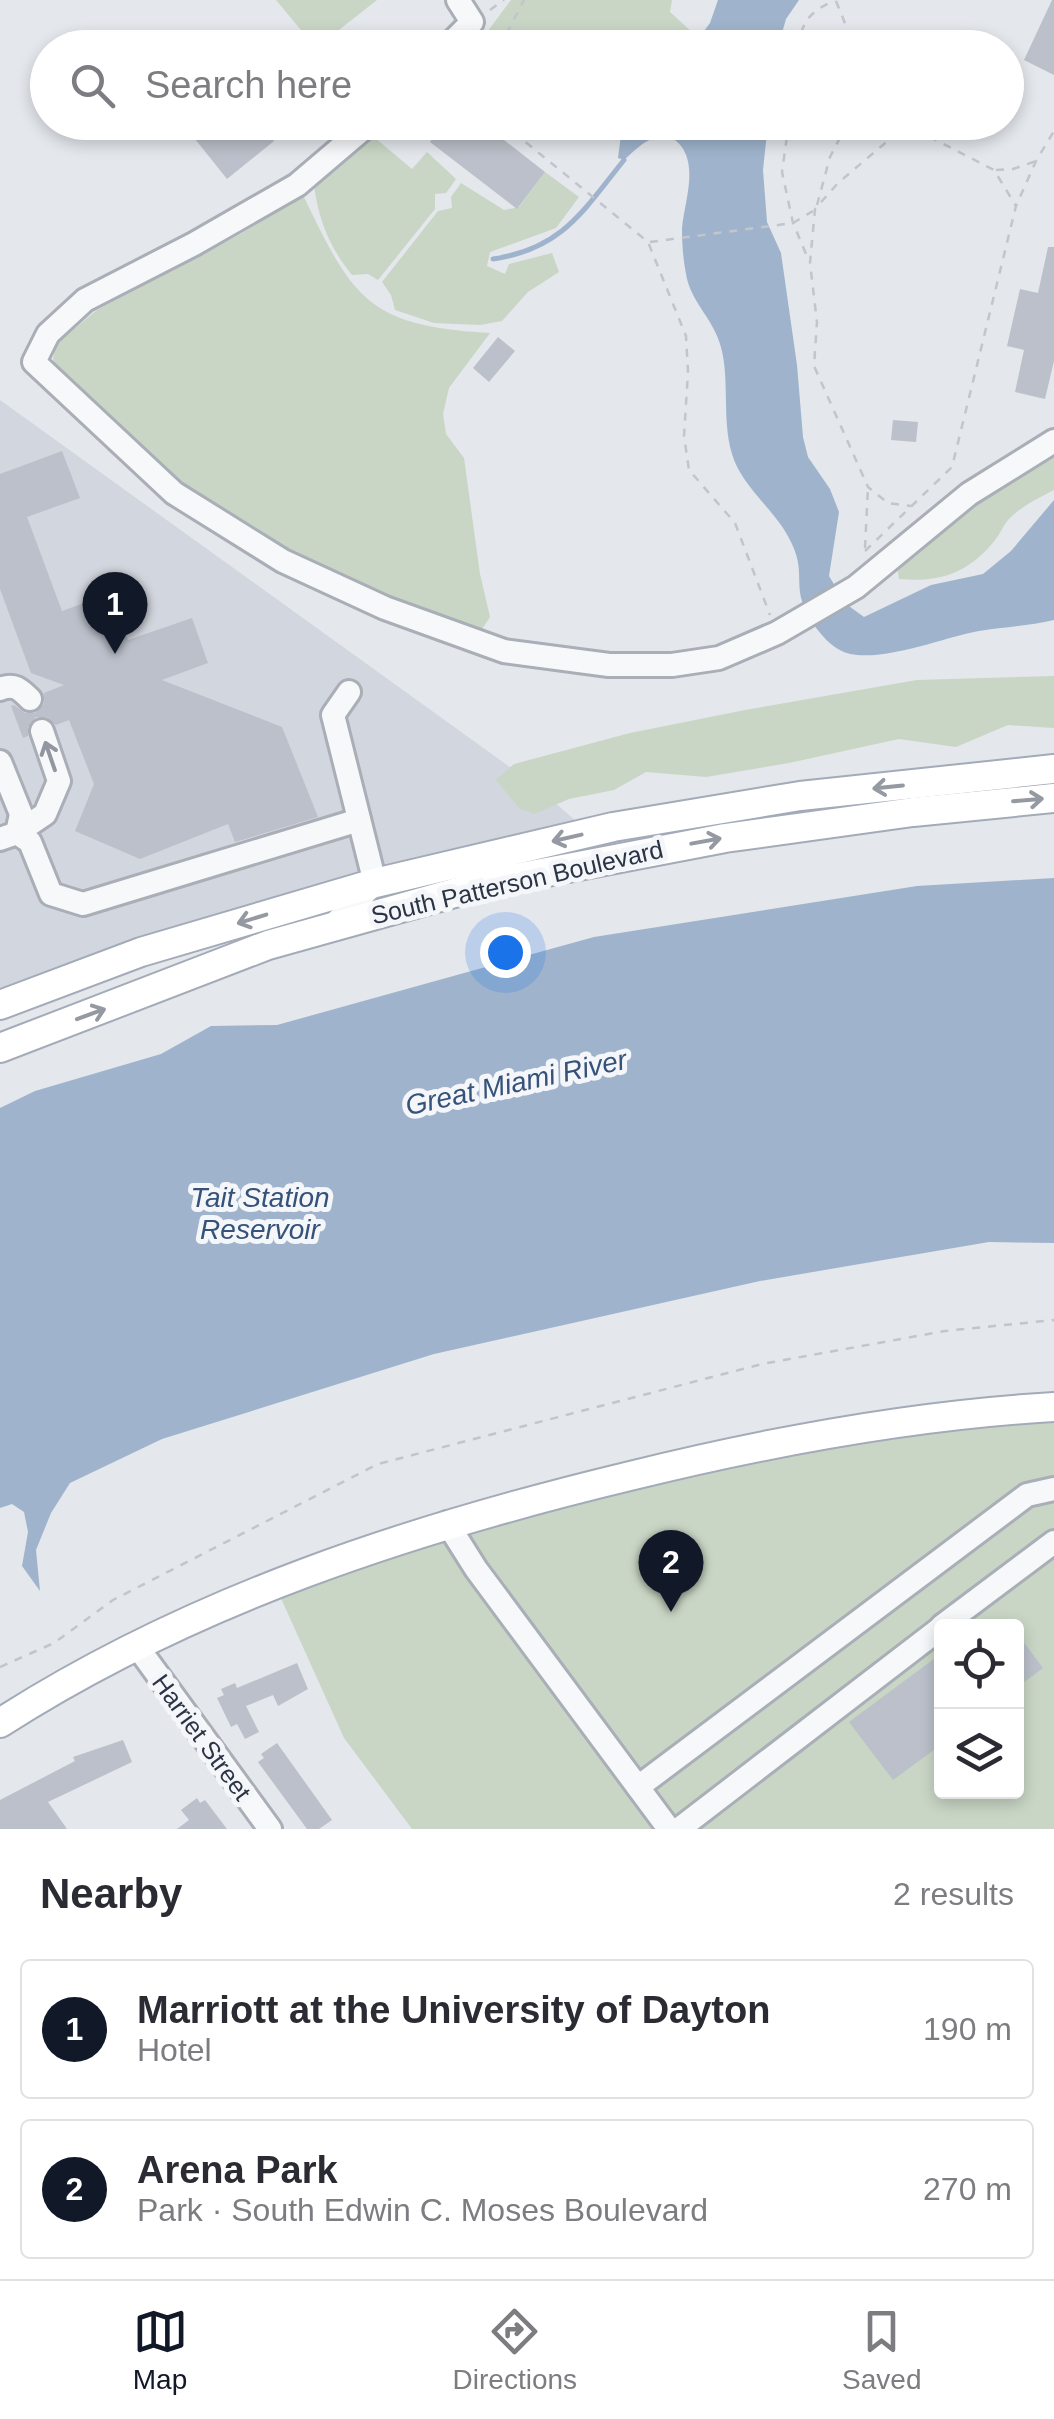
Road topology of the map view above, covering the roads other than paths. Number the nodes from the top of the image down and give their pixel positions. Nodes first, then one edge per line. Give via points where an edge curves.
1 (458, 0) edge
2 (464, 30) edge
3 (350, 140) edge
4 (1054, 441) edge
5 (0, 689) edge
6 (349, 692) dead end
7 (30, 699) dead end
8 (42, 731) dead end
9 (0, 762) edge
10 (1054, 769) edge
11 (1054, 798) edge
12 (359, 820) junction
13 (8, 836) edge
14 (375, 883) junction
15 (334, 924) junction
16 (0, 1005) edge
17 (0, 1048) edge
18 (1054, 1406) edge
19 (1054, 1489) edge
20 (447, 1523) junction
21 (1054, 1542) edge
22 (953, 1619) edge
23 (934, 1633) edge
24 (136, 1645) junction
25 (0, 1722) edge
26 (638, 1786) junction
27 (270, 1829) edge
28 (669, 1829) edge
29 (679, 1829) edge

1 - 2 street via 472,22
3 - 4 street via 298,185 85,300 48,334 34,362 174,493 283,561 402,614 504,651 609,665 718,658 861,584 969,494
5 - 7 street via 18,687
6 - 12 street via 333,716
13 -> 8 street via 45,814 59,781
9 - 13 street via 21,814
10 -> 14 main road, South Patterson Boulevard via 718,808
15 -> 11 main road, South Patterson Boulevard via 619,856
12 - 13 street via 83,904 51,894 30,842
12 - 14 street
14 - 15 street
14 -> 16 main road, South Patterson Boulevard via 141,952
17 -> 15 main road, South Patterson Boulevard
18 - 20 main road via 762,1446
19 - 26 street via 1027,1495
20 - 24 main road via 257,1592
20 - 26 street
21 - 22 street
23 - 29 street
24 - 25 main road
24 - 27 street, Harriet Street
26 - 28 street

